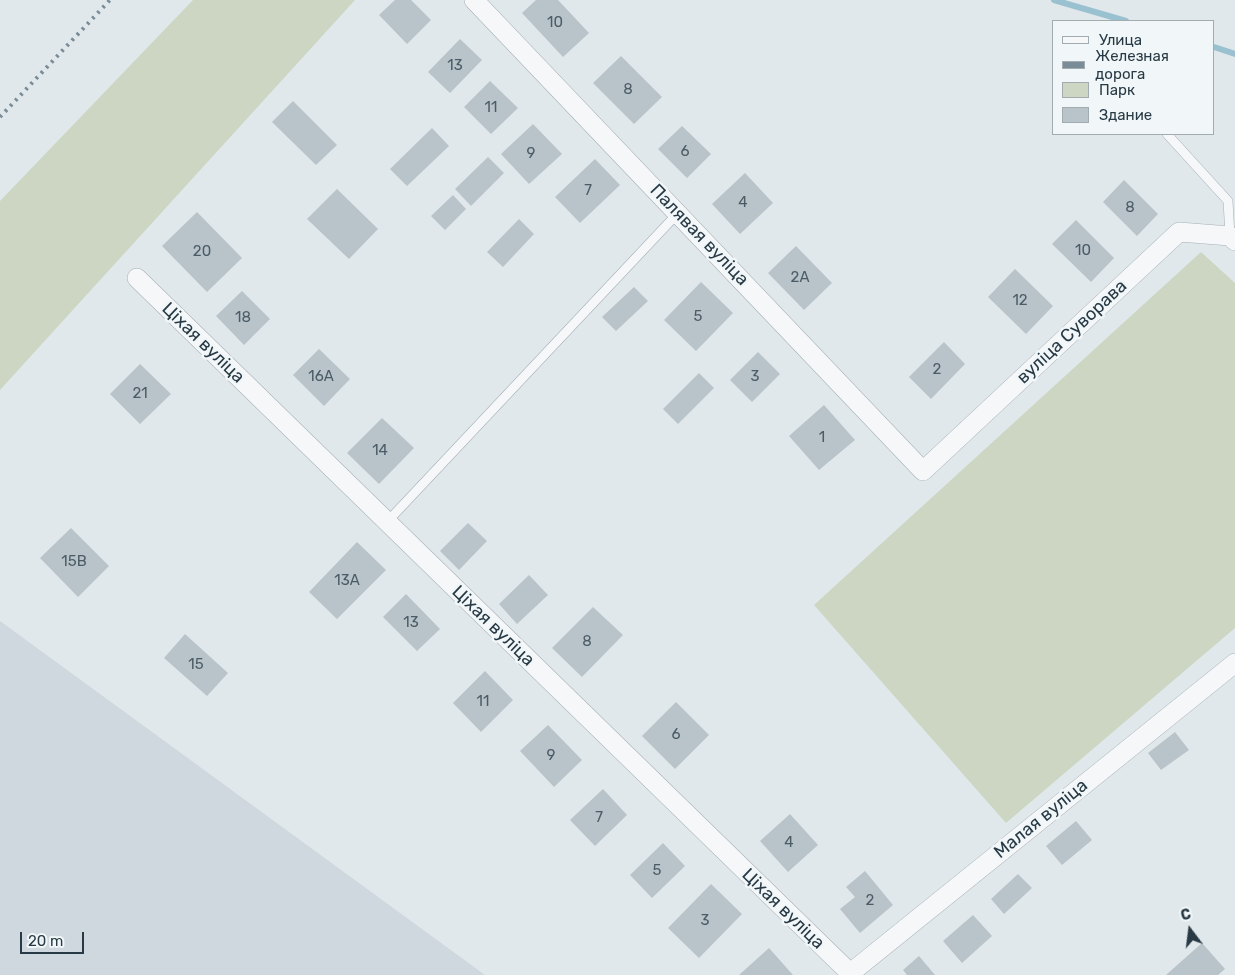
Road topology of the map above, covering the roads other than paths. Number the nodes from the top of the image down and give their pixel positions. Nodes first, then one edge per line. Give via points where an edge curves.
1 (474, 0) edge
2 (1168, 135) edge
3 (678, 213) junction
4 (1232, 238) edge
5 (137, 278) dead end
6 (923, 471) joint
7 (387, 523) junction
8 (1235, 663) edge
9 (849, 974) edge

1 - 3 street, Палявая вуліца
2 - 4 lane via 1228,201
3 - 6 street, Палявая вуліца
3 - 7 lane
4 - 6 street, вуліца Суворава via 1179,232
5 - 7 street, Ціхая вуліца
7 - 9 street, Ціхая вуліца
8 - 9 street, Малая вуліца

